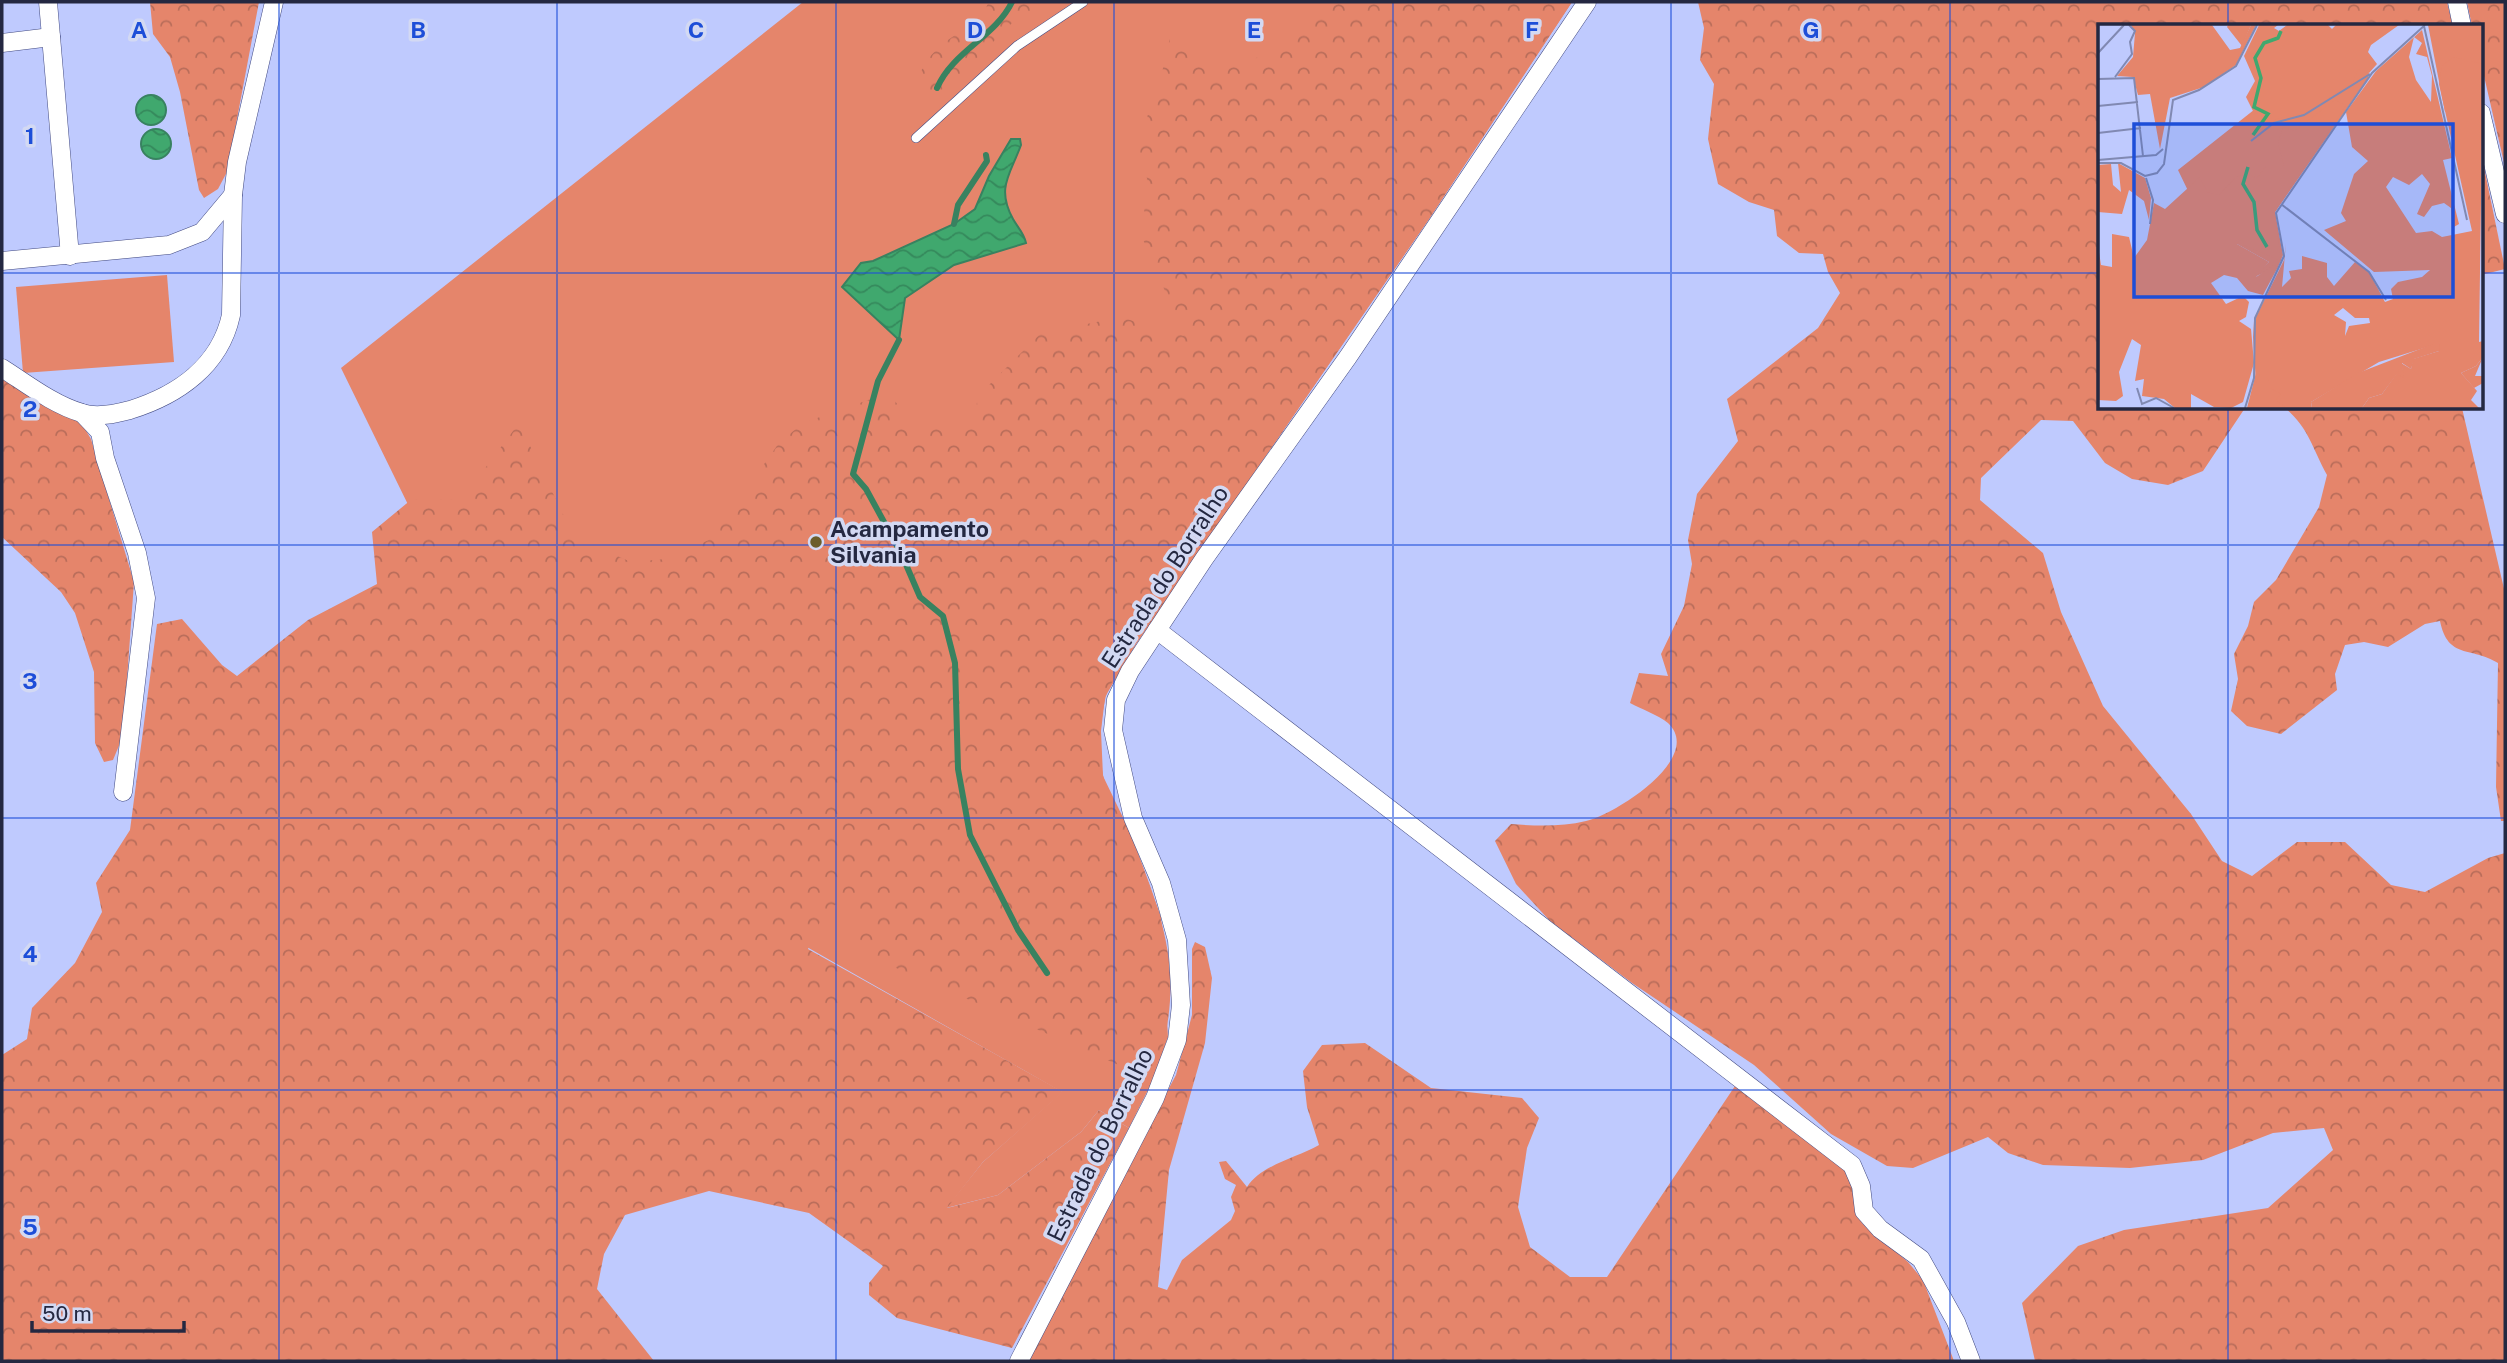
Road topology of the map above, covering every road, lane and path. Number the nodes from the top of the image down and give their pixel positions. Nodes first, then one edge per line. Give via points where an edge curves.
1 (48, 2) edge
2 (274, 2) edge
3 (1083, 2) edge
4 (1587, 2) edge
5 (2457, 2) edge
6 (2462, 24) edge
7 (51, 37) junction
8 (2, 43) edge
9 (2482, 117) edge
10 (916, 138) dead end
11 (233, 195) junction
12 (2505, 214) edge
13 (70, 256) junction
14 (2, 261) edge
15 (2, 369) edge
16 (82, 413) junction
17 (1157, 630) junction
18 (123, 792) dead end
19 (1019, 1361) edge
20 (1970, 1361) edge

1 - 7 street
2 - 11 street via 244,126
3 - 10 lane via 1017,46
4 - 17 street, Estrada do Borralho
5 - 6 street
7 - 8 street
7 - 13 street
9 - 12 street
11 - 13 street via 211,224 187,240 169,246
11 - 16 street via 231,315 228,329 203,369 182,388 154,402 117,414
13 - 14 street
15 - 16 street
16 - 18 street via 100,432 146,598
17 - 19 street, Estrada do Borralho via 1116,700 1113,730 1133,818 1161,883 1177,940 1181,1005 1177,1040 1155,1098
17 - 20 street via 1852,1166 1861,1186 1864,1212 1921,1259

